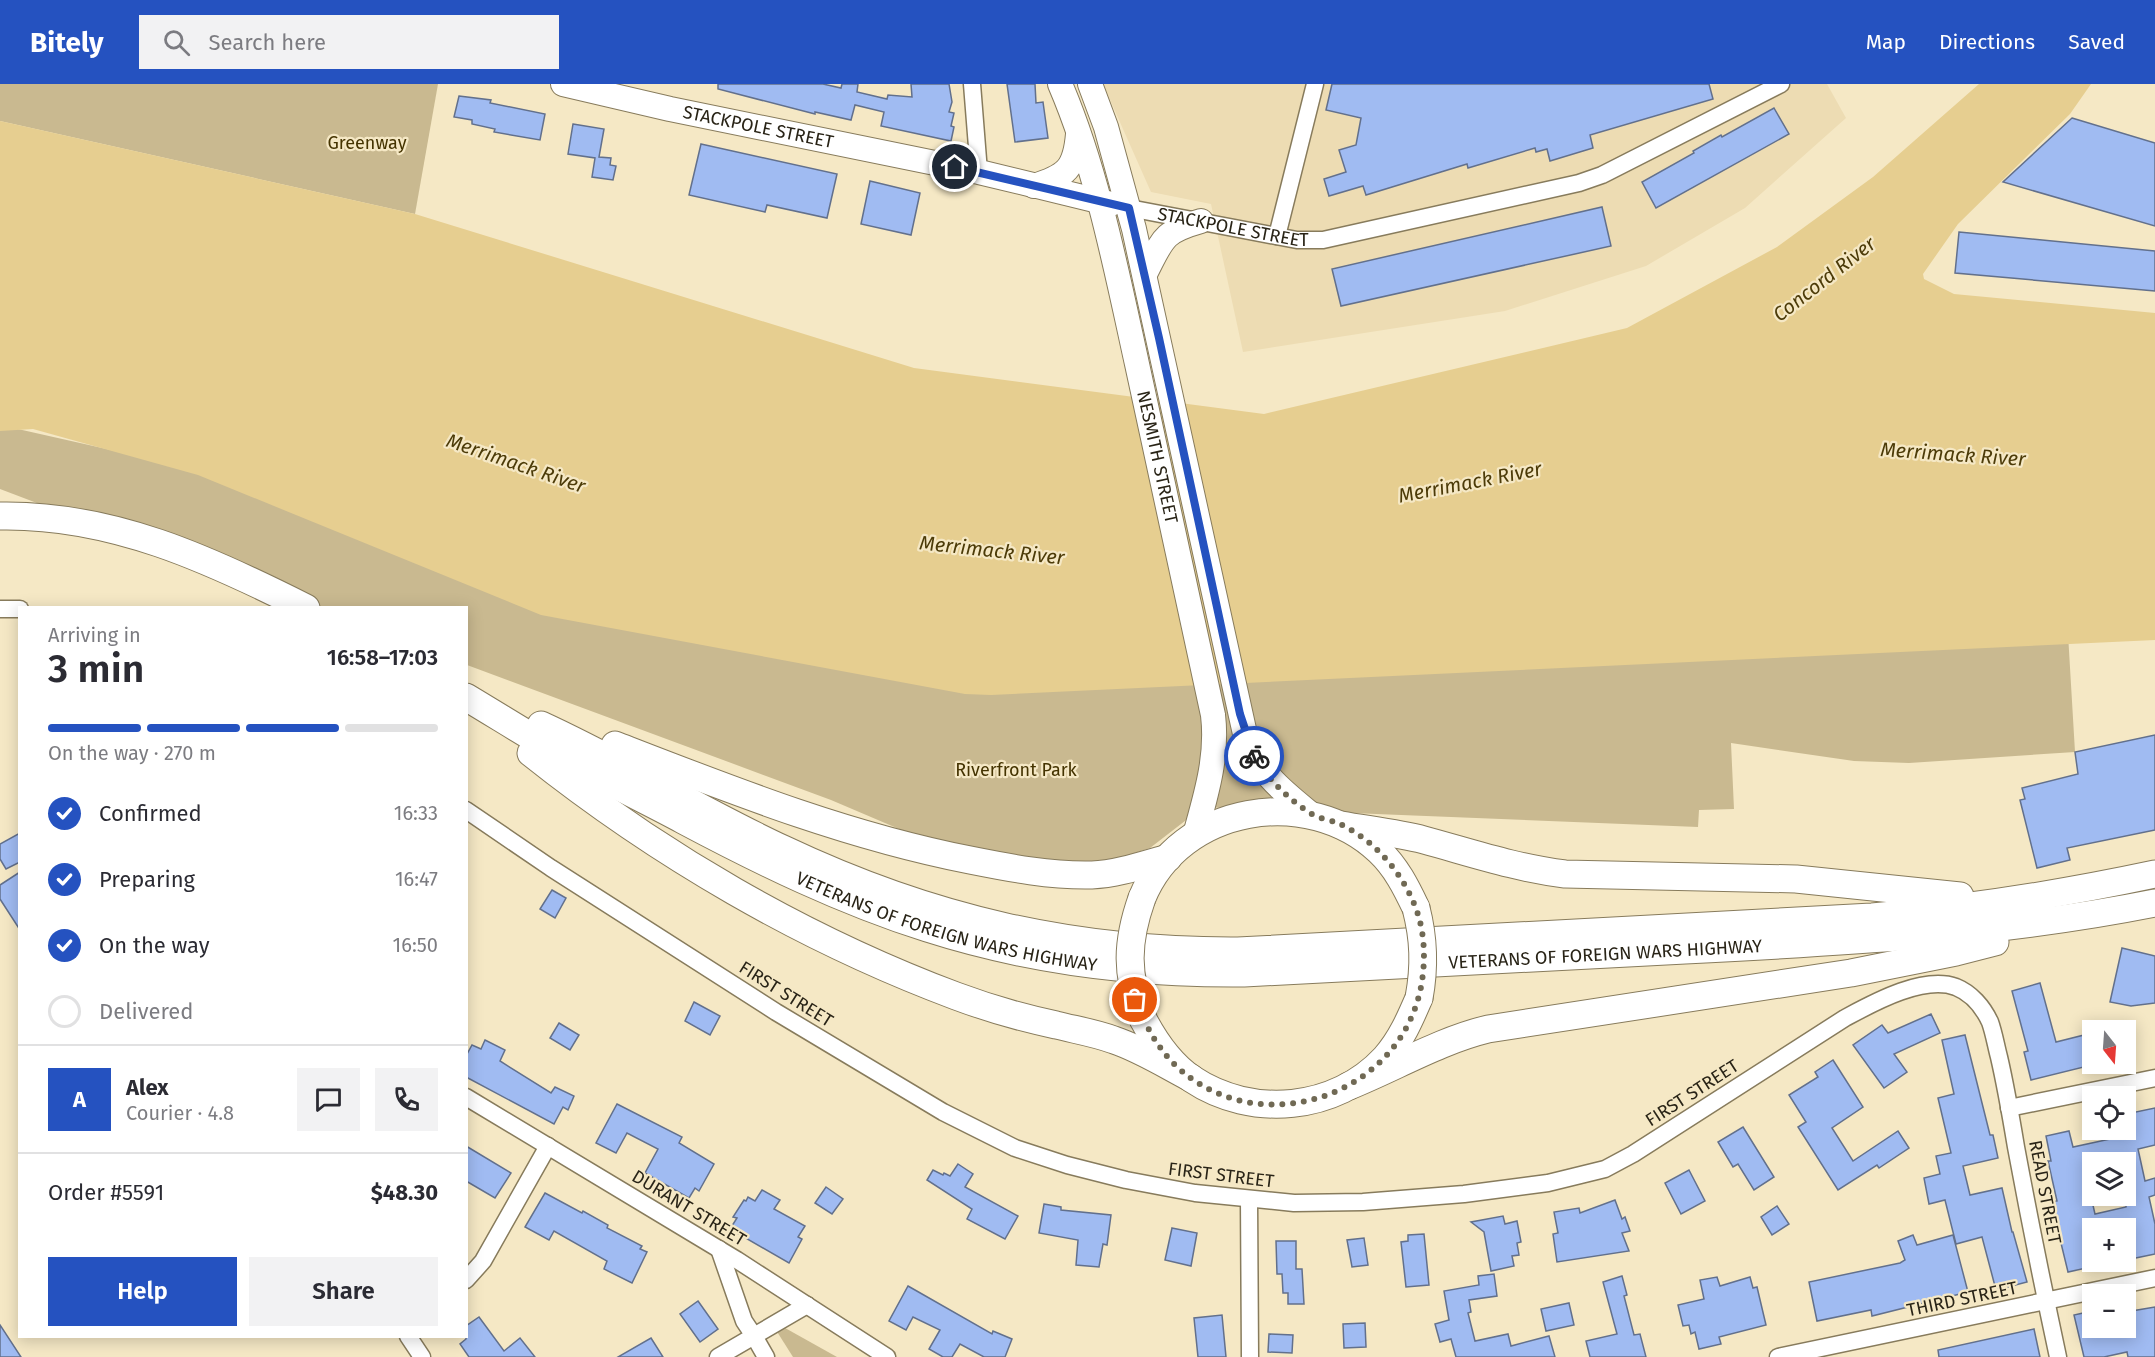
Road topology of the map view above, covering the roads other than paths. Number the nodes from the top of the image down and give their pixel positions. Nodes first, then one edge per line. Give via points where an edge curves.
1 (563, 84) edge
2 (972, 84) edge
3 (1060, 84) edge
4 (1090, 84) edge
5 (1315, 84) edge
6 (1781, 84) edge
7 (1078, 132) junction
8 (979, 172) junction
9 (1034, 186) junction
10 (1098, 201) junction
11 (1129, 208) junction
12 (1201, 221) junction
13 (1277, 236) junction
14 (1145, 274) junction
15 (0, 516) edge
16 (302, 606) edge
17 (0, 609) edge
18 (18, 609) edge
19 (468, 690) edge
20 (468, 690) edge
21 (468, 698) edge
22 (468, 705) edge
23 (468, 811) edge
24 (1312, 815) junction
25 (1341, 825) junction
26 (1195, 835) junction
27 (1168, 858) junction
28 (2155, 874) edge
29 (2021, 900) junction
30 (2155, 903) edge
31 (2107, 912) junction
32 (1993, 1035) joint
33 (1191, 1078) junction
34 (2155, 1078) edge
35 (1349, 1086) junction
36 (468, 1098) edge
37 (2009, 1108) junction
38 (548, 1146) junction
39 (1249, 1198) junction
40 (719, 1249) junction
41 (468, 1278) edge
42 (2155, 1278) edge
43 (2046, 1301) junction
44 (807, 1305) junction
45 (754, 1336) junction
46 (412, 1338) edge
47 (422, 1357) edge
48 (718, 1357) edge
49 (766, 1357) edge
50 (887, 1357) edge
51 (1250, 1357) edge
52 (1778, 1357) edge
53 (2058, 1357) edge

1 - 8 main road, STACKPOLE STREET
2 - 8 street
3 - 7 main road, NESMITH STREET
4 - 11 main road, NESMITH STREET
5 - 13 street
6 - 13 street, STACKPOLE STREET via 1624,165 1579,183 1323,240
7 - 9 main road via 1073,163 1054,180
7 - 10 main road, NESMITH STREET
8 - 9 main road, STACKPOLE STREET
9 - 10 main road, STACKPOLE STREET
10 - 11 main road, STACKPOLE STREET
10 - 26 main road, NESMITH STREET via 1131,334 1213,715 1214,756
11 - 12 street, STACKPOLE STREET
11 - 14 main road, NESMITH STREET
12 - 13 street, STACKPOLE STREET
12 - 14 main road via 1169,234
14 - 24 main road, NESMITH STREET via 1240,714 1252,753 1274,784
15 - 16 main road via 68,520 141,536 211,562
17 - 18 street
19 - 27 main road via 759,801 910,847 1065,875 1095,875
20 - 29 main road, VETERANS OF FOREIGN WARS HIGHWAY via 851,880 950,914 1102,944 1238,951 1872,917
21 - 31 main road, VETERANS OF FOREIGN WARS HIGHWAY via 573,762 750,855 833,893 973,942 1103,966 1161,972 1244,973 1811,944 1949,934
22 - 33 main road via 650,839 820,936 882,967 959,998 1115,1040
23 - 39 street, FIRST STREET via 776,1012 985,1134 1042,1157 1126,1180
24 - 25 main road
24 - 26 main road via 1278,810 1252,813 1226,819
25 - 29 main road via 1423,840 1513,866 1565,874 1796,879
25 - 35 main road, bridge via 1379,851 1407,887 1422,930 1424,953 1419,998 1399,1039 1368,1073
26 - 27 main road
27 - 33 main road, bridge via 1142,898 1134,920 1129,964 1135,1000 1143,1019 1163,1052
28 - 29 main road, VETERANS OF FOREIGN WARS HIGHWAY
30 - 31 main road, VETERANS OF FOREIGN WARS HIGHWAY
31 - 35 main road via 1885,967 1479,1031 1453,1038
32 - 37 street, READ STREET
32 - 39 street, FIRST STREET via 1990,1022 1970,995 1957,987 1929,985 1885,998 1845,1018 1605,1168 1548,1183 1464,1194 1363,1202 1294,1203
33 - 35 main road via 1228,1097 1269,1104 1311,1101
34 - 37 street
36 - 38 street, DURANT STREET
37 - 43 street, READ STREET
38 - 40 street, DURANT STREET
38 - 41 street via 483,1261
39 - 51 street
40 - 44 street, DURANT STREET
40 - 45 street via 744,1321
42 - 43 street, THIRD STREET
43 - 52 street, THIRD STREET
43 - 53 street, READ STREET
44 - 45 street
44 - 50 street, DURANT STREET
45 - 48 street
45 - 49 street
46 - 47 street

